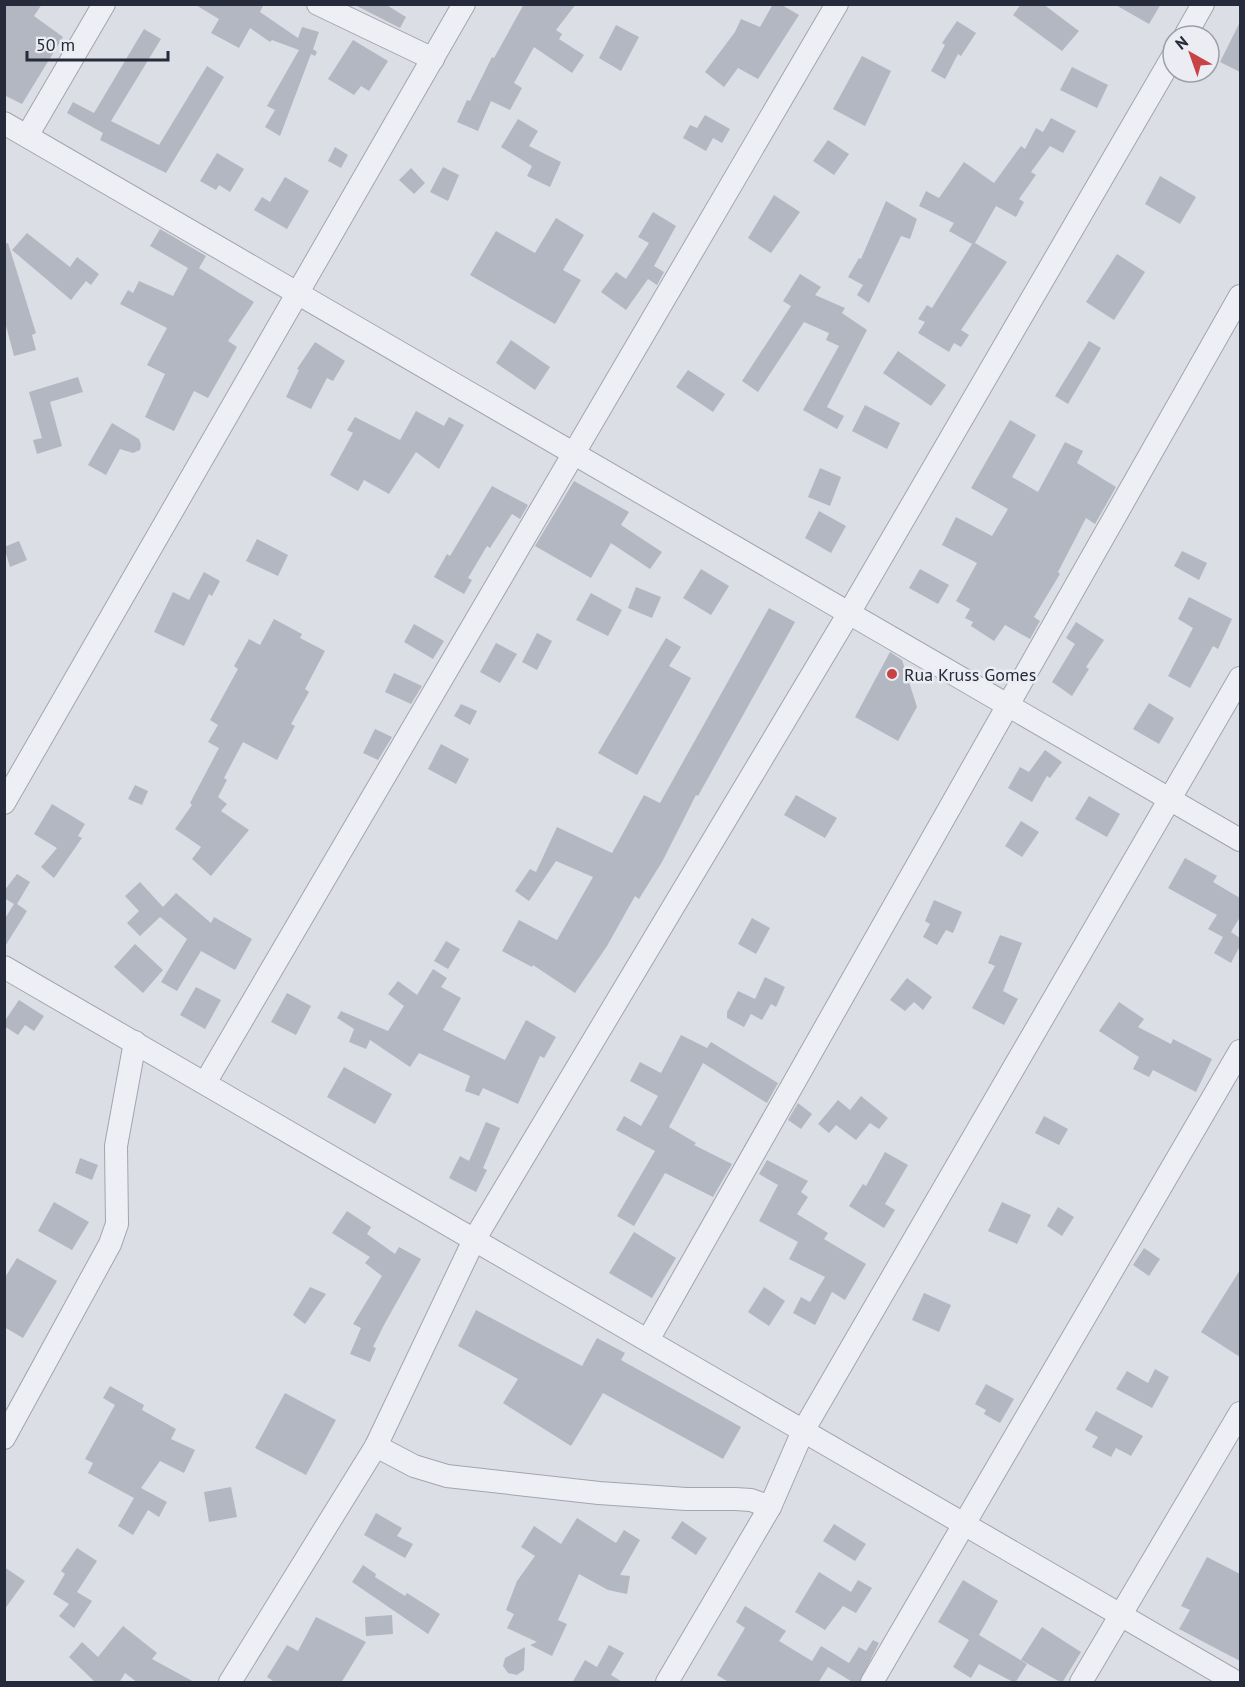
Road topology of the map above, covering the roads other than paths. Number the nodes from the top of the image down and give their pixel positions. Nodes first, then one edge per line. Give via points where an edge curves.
1 (104, 4) edge
2 (318, 4) edge
3 (464, 4) edge
4 (837, 4) edge
5 (1203, 4) edge
6 (1192, 24) edge
7 (433, 59) junction
8 (1161, 77) edge
9 (4, 123) edge
10 (27, 136) junction
11 (297, 292) junction
12 (1240, 296) edge
13 (574, 453) junction
14 (849, 613) junction
15 (1240, 678) edge
16 (1008, 705) junction
17 (1170, 800) junction
18 (4, 803) edge
19 (1240, 840) edge
20 (4, 967) edge
21 (135, 1042) junction
22 (1240, 1051) edge
23 (205, 1083) junction
24 (474, 1240) junction
25 (648, 1340) junction
26 (1240, 1413) edge
27 (803, 1431) junction
28 (4, 1438) edge
29 (376, 1446) junction
30 (770, 1507) junction
31 (964, 1524) junction
32 (1122, 1616) junction
33 (230, 1683) edge
34 (667, 1683) edge
35 (872, 1683) edge
36 (1081, 1683) edge
37 (1236, 1683) edge

1 - 10 street
2 - 7 street
3 - 7 street
4 - 13 street
5 - 6 street
7 - 11 street
8 - 14 street
9 - 10 street
10 - 11 street
11 - 13 street
11 - 18 street
12 - 16 street
13 - 14 street
13 - 23 street
14 - 16 street
14 - 24 street
15 - 17 street
16 - 17 street
16 - 25 street
17 - 19 street
17 - 27 street
20 - 21 street
21 - 23 street
21 - 28 street via 116,1146 117,1224 110,1244
22 - 31 street
23 - 24 street
24 - 25 street
24 - 29 street
25 - 27 street
26 - 32 street
27 - 30 street
27 - 31 street
29 - 30 street via 414,1466 447,1476 599,1493 735,1498
29 - 33 street
30 - 34 street
31 - 32 street
31 - 35 street
32 - 36 street
32 - 37 street

